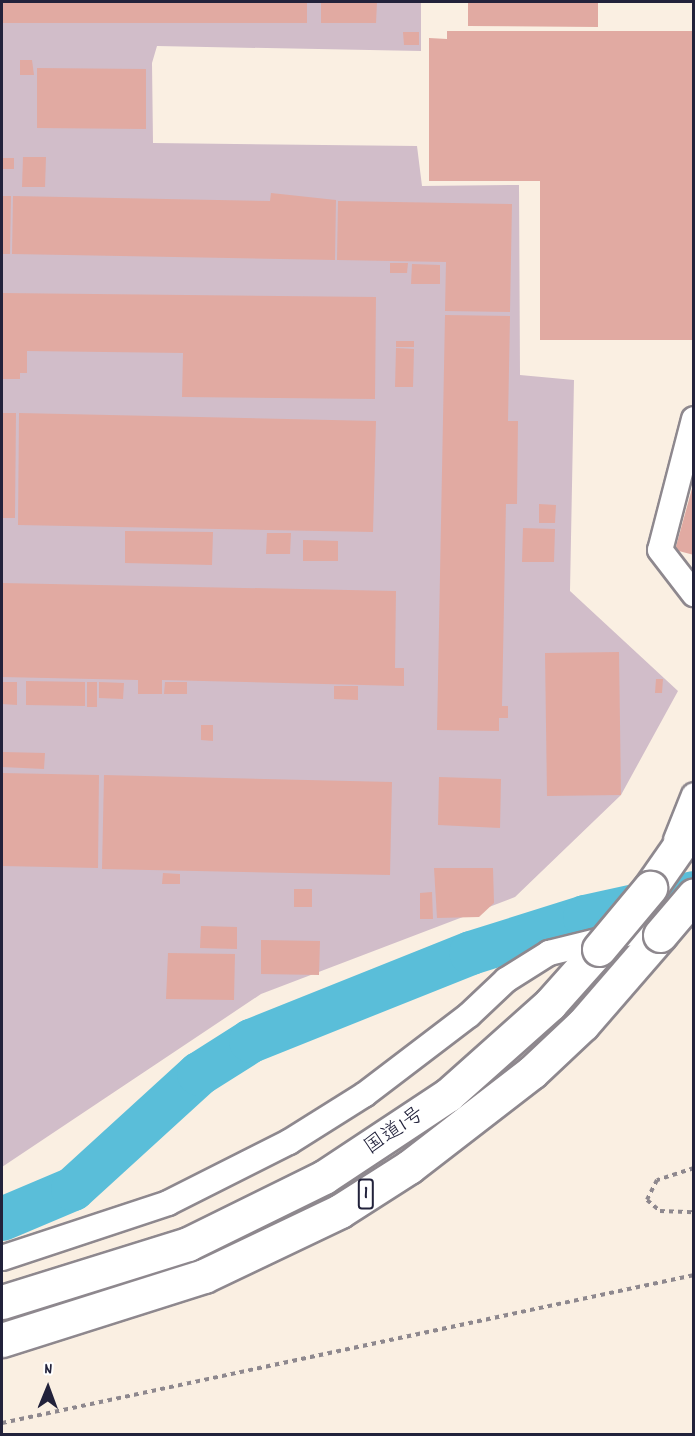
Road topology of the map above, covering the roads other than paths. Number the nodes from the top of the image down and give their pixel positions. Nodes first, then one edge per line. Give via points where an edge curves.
1 (693, 419) edge
2 (693, 594) edge
3 (693, 795) edge
4 (693, 825) edge
5 (658, 876) junction
6 (693, 895) edge
7 (693, 918) edge
8 (2, 1258) edge
9 (2, 1302) edge
10 (2, 1340) edge

1 - 2 lane via 660,550
3 - 5 lane
4 - 5 highway, 国道1号 / 1
5 - 9 highway, 国道1号 / 1, bridge via 599,949 502,1051 448,1095 333,1172 188,1244
6 - 10 highway, 国道1号 / 1, bridge via 583,1024 532,1072 444,1142 350,1204 204,1276
7 - 8 lane via 549,953 506,980 470,1015 364,1095 279,1148 168,1203

